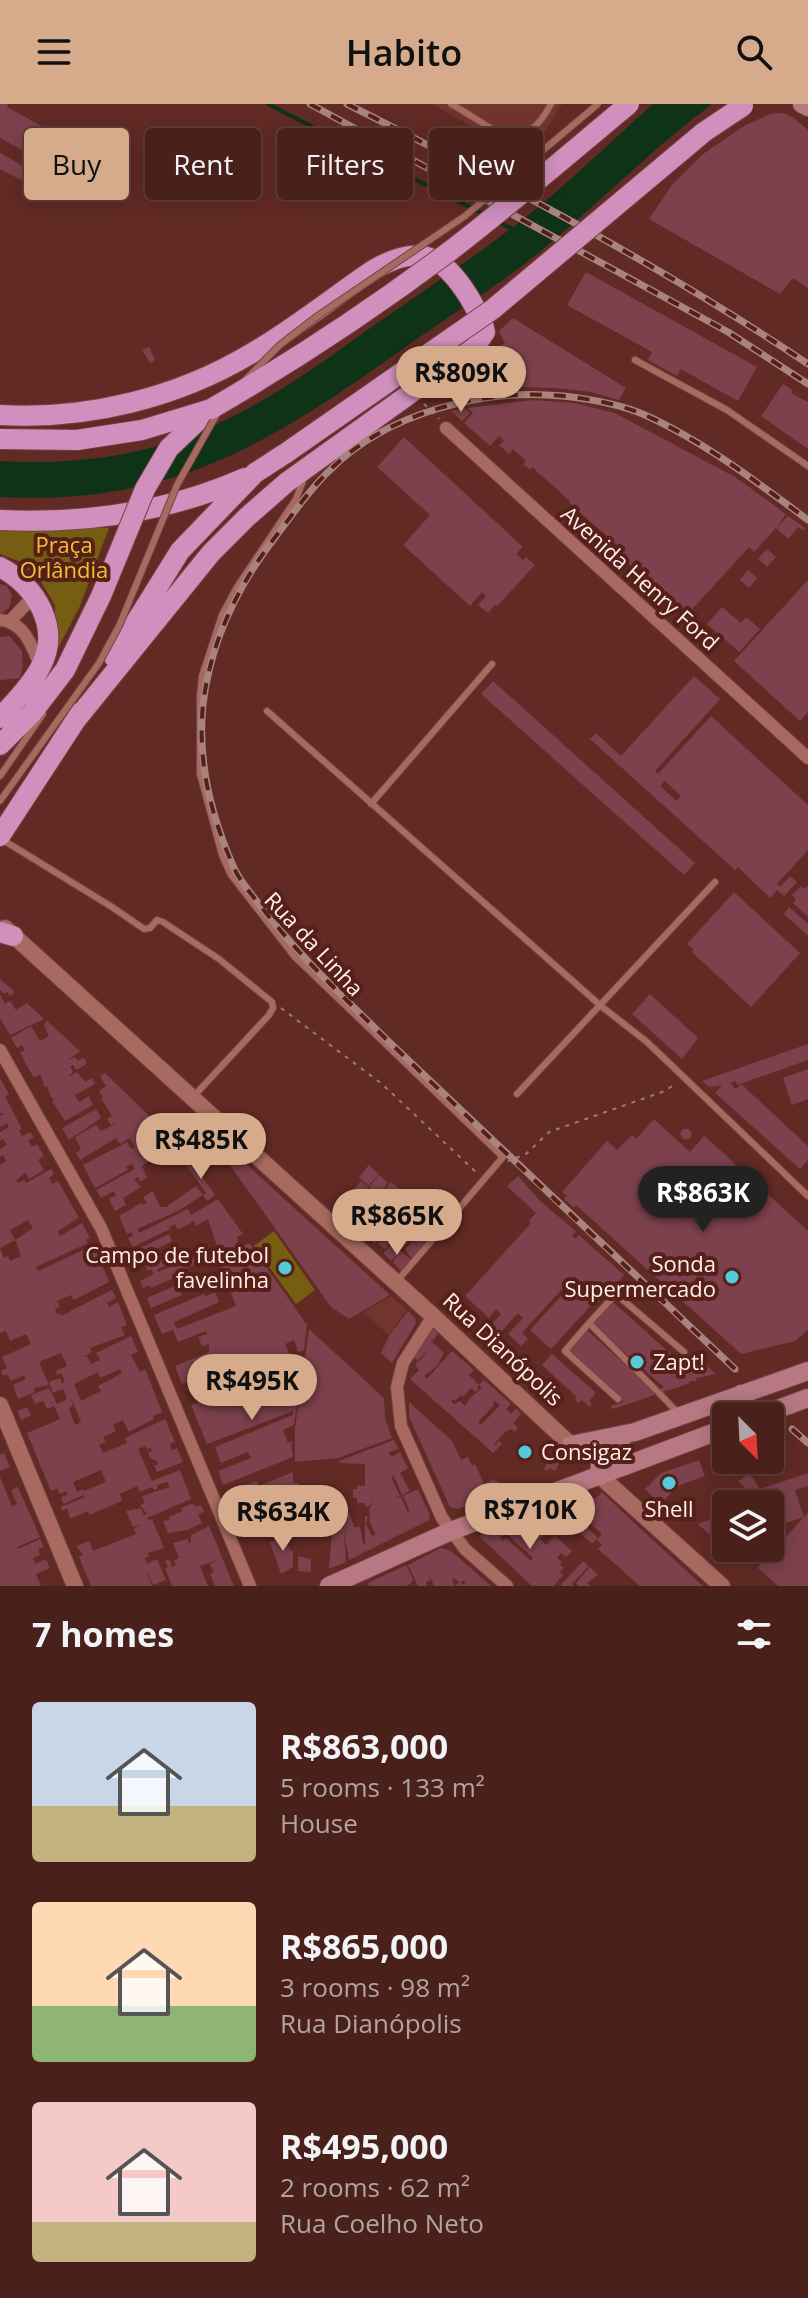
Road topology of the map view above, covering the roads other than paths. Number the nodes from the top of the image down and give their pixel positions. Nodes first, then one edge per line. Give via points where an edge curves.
1 (451, 104) edge
2 (551, 104) edge
3 (598, 104) edge
4 (629, 104) edge
5 (749, 104) edge
6 (802, 104) edge
7 (808, 107) edge
8 (635, 360) dead end
9 (211, 409) junction
10 (0, 415) edge
11 (446, 428) road end
12 (0, 439) edge
13 (808, 466) edge
14 (307, 468) junction
15 (255, 473) junction
16 (0, 520) edge
17 (0, 567) edge
18 (34, 596) junction
19 (5, 621) edge
20 (492, 664) dead end
21 (41, 667) junction
22 (60, 677) junction
23 (267, 711) dead end
24 (0, 718) edge
25 (75, 721) junction
26 (0, 745) edge
27 (808, 758) edge
28 (0, 776) edge
29 (0, 801) edge
30 (371, 804) junction
31 (0, 837) edge
32 (715, 882) dead end
33 (4, 930) edge
34 (601, 1006) junction
35 (0, 1050) edge
36 (517, 1094) dead end
37 (192, 1098) junction
38 (808, 1184) edge
39 (798, 1187) junction
40 (808, 1196) edge
41 (396, 1283) junction
42 (433, 1316) junction
43 (589, 1323) junction
44 (684, 1352) dead end
45 (808, 1371) edge
46 (741, 1394) junction
47 (808, 1398) edge
48 (618, 1399) dead end
49 (739, 1402) edge
50 (0, 1405) edge
51 (784, 1407) edge
52 (681, 1415) junction
53 (635, 1432) junction
54 (712, 1433) edge
55 (571, 1445) junction
56 (600, 1476) junction
57 (451, 1531) junction
58 (353, 1581) edge
59 (75, 1586) edge
60 (250, 1586) edge
61 (329, 1586) edge
62 (507, 1586) edge
63 (722, 1586) edge

1 - 2 lane via 511,136 535,129
3 - 29 lane, bridge via 465,216 319,315 253,369 213,418 177,485 99,663
4 - 9 highway, bridge via 408,282 279,370
5 - 15 highway, bridge via 704,132 493,309
6 - 7 main road
8 - 13 lane via 727,410
9 - 12 highway via 142,430 77,440
9 - 22 highway, bridge via 169,448 150,477 101,596
10 - 14 highway via 58,415 156,396 252,354 391,260 417,255 439,260 462,286 485,332 475,347
11 - 27 street, Avenida Henry Ford
14 - 25 highway via 211,553
14 - 41 lane, Rua da Linha via 296,499 222,615 205,664 200,696 202,783 226,865 294,956 502,1156
15 - 16 highway via 192,500 131,513
15 - 25 highway via 180,551
17 - 18 highway
18 - 19 street
18 - 21 highway via 47,628
19 - 21 street via 26,635
20 - 30 lane
21 - 24 highway
22 - 26 highway
22 - 28 lane via 46,709
23 - 30 lane
25 - 31 highway
30 - 34 lane
31 - 37 lane via 144,929 161,920 273,1004 269,1015
32 - 34 lane
33 - 37 street, Rua Dianópolis
34 - 36 lane
34 - 39 lane via 637,1033
35 - 60 street via 101,1228
37 - 41 street, Rua Dianópolis
38 - 39 lane
39 - 40 lane
41 - 42 street, Rua Dianópolis
42 - 55 street, Rua Dianópolis
42 - 57 street via 403,1363 397,1407 425,1483
43 - 44 lane via 616,1294
43 - 48 lane via 565,1351
43 - 52 lane
45 - 46 main road
46 - 49 main road
46 - 52 main road
47 - 51 main road
50 - 59 street
52 - 53 main road
53 - 55 main road
53 - 56 main road via 602,1452
54 - 56 main road
55 - 56 main road, Rua Dianópolis
56 - 57 main road
56 - 63 street, Rua Dianópolis
57 - 58 main road
57 - 62 street
58 - 61 main road

